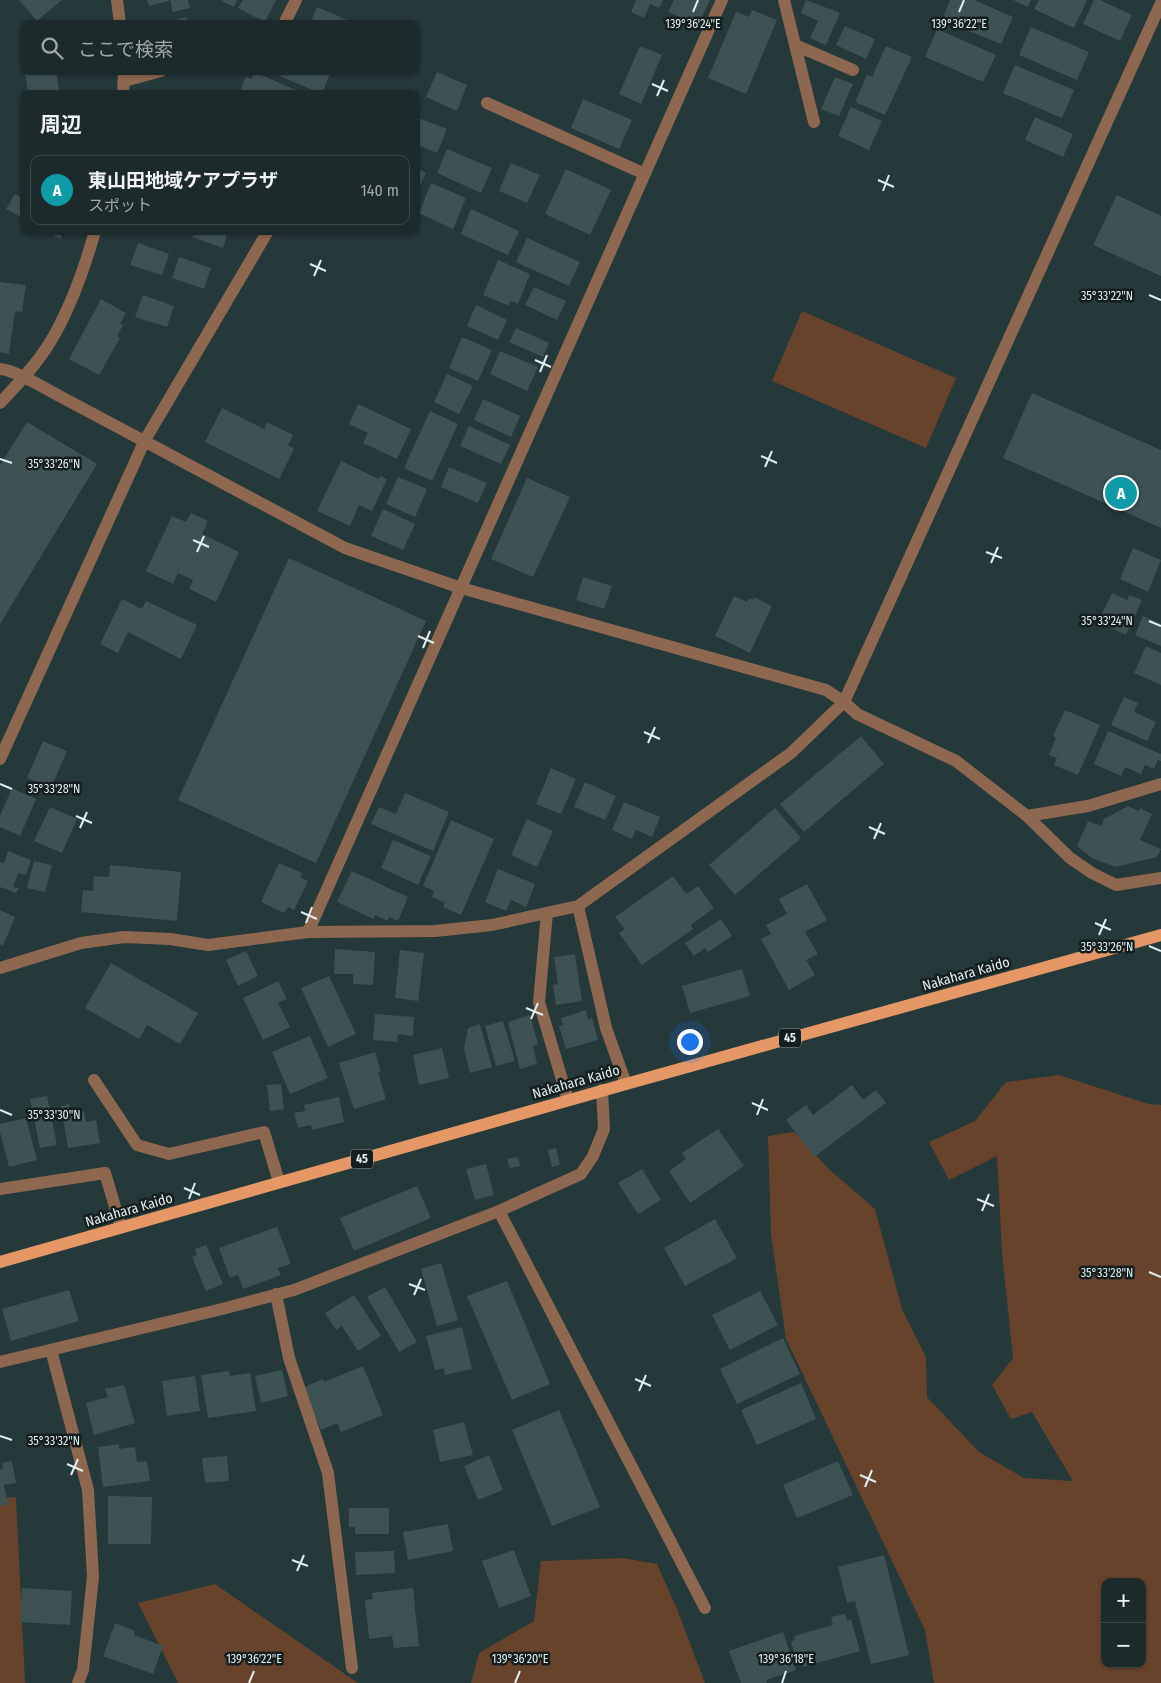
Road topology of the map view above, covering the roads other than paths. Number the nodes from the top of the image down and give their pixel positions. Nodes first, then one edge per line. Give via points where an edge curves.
1 (118, 0) edge
2 (296, 0) edge
3 (722, 0) edge
4 (784, 0) edge
5 (1161, 3) edge
6 (120, 20) edge
7 (286, 20) edge
8 (795, 45) junction
9 (853, 70) dead end
10 (148, 75) edge
11 (124, 82) edge
12 (487, 102) dead end
13 (814, 122) dead end
14 (645, 174) junction
15 (94, 235) edge
16 (266, 235) edge
17 (0, 369) edge
18 (23, 378) junction
19 (0, 403) edge
20 (146, 440) junction
21 (461, 588) junction
22 (844, 702) junction
23 (0, 759) edge
24 (1161, 784) edge
25 (1027, 816) junction
26 (1161, 878) edge
27 (578, 906) junction
28 (547, 913) junction
29 (308, 932) junction
30 (1161, 935) edge
31 (0, 968) edge
32 (94, 1080) dead end
33 (626, 1084) junction
34 (602, 1090) junction
35 (568, 1100) junction
36 (279, 1182) junction
37 (0, 1189) edge
38 (499, 1211) junction
39 (121, 1227) junction
40 (0, 1262) edge
41 (276, 1294) junction
42 (51, 1350) junction
43 (0, 1362) edge
44 (705, 1608) dead end
45 (352, 1668) dead end
46 (78, 1683) edge

1 - 6 street
2 - 7 street
3 - 14 street
4 - 8 street
5 - 22 street
8 - 9 street
8 - 13 street
10 - 11 street
12 - 14 street
14 - 21 street
15 - 18 street via 59,328
16 - 20 street
17 - 18 street
18 - 19 street
18 - 20 street
20 - 21 street via 345,548
20 - 23 street
21 - 22 street via 826,690
21 - 29 street
22 - 25 street via 857,714 956,761
22 - 27 street via 791,753
24 - 25 street via 1088,806
25 - 26 street via 1070,858 1092,873 1116,884
27 - 28 street
27 - 33 street via 606,1028
28 - 29 street via 492,925 435,931
28 - 35 street via 539,1002
29 - 31 street via 208,945 124,937 81,943
30 - 33 main road, Nakahara Kaido / 45
32 - 36 street via 137,1144 169,1154 264,1132
33 - 34 main road, Nakahara Kaido / 45
34 - 35 main road, Nakahara Kaido / 45
34 - 38 street via 604,1129 581,1174
35 - 36 main road, Nakahara Kaido / 45
36 - 39 main road, Nakahara Kaido / 45
37 - 39 street via 105,1173
38 - 41 street via 294,1290
38 - 44 street
39 - 40 main road, Nakahara Kaido / 45
41 - 42 street
41 - 45 street via 289,1358 328,1473
42 - 43 street
42 - 46 street via 88,1490 92,1578 83,1670

